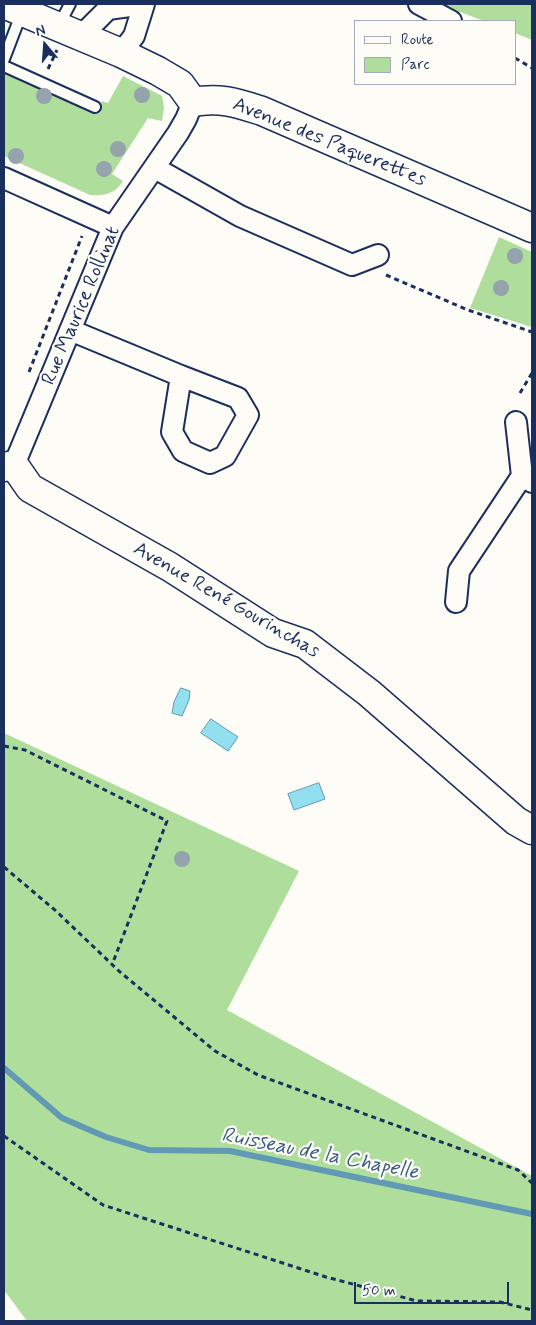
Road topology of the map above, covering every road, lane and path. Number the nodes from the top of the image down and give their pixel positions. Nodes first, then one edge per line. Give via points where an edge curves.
1 (144, 4) edge
2 (149, 4) edge
3 (419, 4) edge
4 (13, 7) edge
5 (448, 20) edge
6 (67, 28) edge
7 (121, 53) junction
8 (4, 58) edge
9 (516, 59) edge
10 (4, 66) edge
11 (532, 68) edge
12 (41, 83) junction
13 (193, 102) junction
14 (95, 107) dead end
15 (155, 168) junction
16 (4, 178) edge
17 (90, 217) junction
18 (113, 227) junction
19 (532, 228) edge
20 (378, 256) dead end
21 (386, 275) dead end
22 (70, 330) junction
23 (532, 332) edge
24 (532, 372) edge
25 (181, 376) junction
26 (27, 377) dead end
27 (520, 393) dead end
28 (516, 422) dead end
29 (9, 466) edge
30 (527, 479) edge
31 (456, 602) dead end
32 (4, 746) edge
33 (532, 830) edge
34 (4, 867) edge
35 (112, 965) junction
36 (4, 1136) edge
37 (532, 1183) edge
38 (532, 1310) edge

1 - 2 street
1 - 6 street via 108,9
1 - 7 street via 134,36
3 - 5 street
4 - 6 street
4 - 8 lane
6 - 7 street
6 - 12 path
7 - 13 street via 180,84
9 - 11 path
10 - 12 lane
12 - 14 lane
13 - 15 street, Rue Maurice Rollinat
13 - 19 street, Avenue des Paquerettes via 208,99 232,101 262,111
15 - 18 street, Rue Maurice Rollinat
15 - 20 street via 240,216 352,265
16 - 17 street
17 - 18 street
17 - 26 path
18 - 22 street, Rue Maurice Rollinat
21 - 23 path via 468,310
22 - 25 street
22 - 29 street, Rue Maurice Rollinat
24 - 27 path
25 - 25 street via 238,398 248,415 224,456 210,463 183,451 172,432
28 - 30 street
29 - 33 street, Avenue René Gourinchas via 30,488 170,567 273,633 305,644 369,693 516,821
30 - 31 street via 459,571
32 - 35 path via 25,750 167,821
34 - 35 path
35 - 37 path via 215,1051 258,1075 518,1170
36 - 38 path via 103,1205 326,1278 417,1300 500,1302

